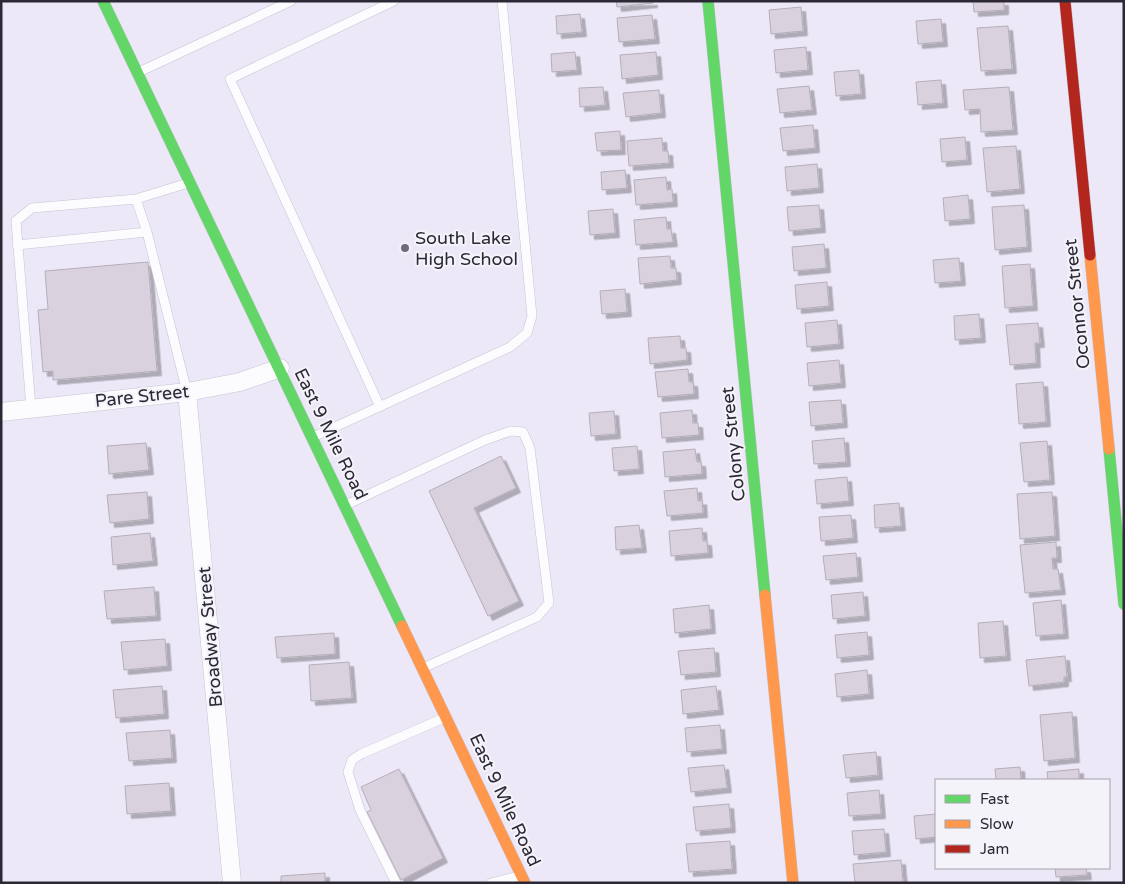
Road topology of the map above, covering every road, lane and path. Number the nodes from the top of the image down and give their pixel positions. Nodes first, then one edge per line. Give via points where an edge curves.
1 (102, 1) edge
2 (291, 1) edge
3 (394, 1) edge
4 (502, 1) edge
5 (708, 1) edge
6 (1065, 1) edge
7 (137, 73) junction
8 (191, 182) junction
9 (136, 199) junction
10 (148, 232) junction
11 (17, 245) junction
12 (280, 368) junction
13 (187, 392) junction
14 (380, 407) junction
15 (31, 408) junction
16 (1, 412) edge
17 (313, 438) junction
18 (345, 505) junction
19 (1124, 604) edge
20 (423, 668) junction
21 (446, 717) junction
22 (524, 879) edge
23 (232, 883) edge
24 (396, 883) edge
25 (491, 883) edge
26 (793, 883) edge

1 - 7 street, East 9 Mile Road
2 - 7 lane
3 - 14 lane via 230,79
4 - 14 lane via 532,316 527,333 510,347
5 - 26 street, Colony Street
6 - 19 street, Oconnor Street
7 - 8 street, East 9 Mile Road
8 - 9 lane
8 - 12 street, East 9 Mile Road
9 - 10 lane
9 - 11 lane via 32,208 16,222
10 - 11 lane
10 - 13 lane
11 - 15 lane
12 - 13 street, Pare Street via 240,382
12 - 17 street, East 9 Mile Road
13 - 15 street, Pare Street
13 - 23 street, Broadway Street
14 - 17 lane
15 - 16 street, Pare Street
17 - 18 street, East 9 Mile Road
18 - 20 street, East 9 Mile Road
18 - 20 lane via 485,440 511,431 523,432 530,448 549,603 537,617
20 - 21 street, East 9 Mile Road
21 - 22 street, East 9 Mile Road
21 - 24 lane via 361,754 352,760 348,772 360,810
22 - 25 lane

